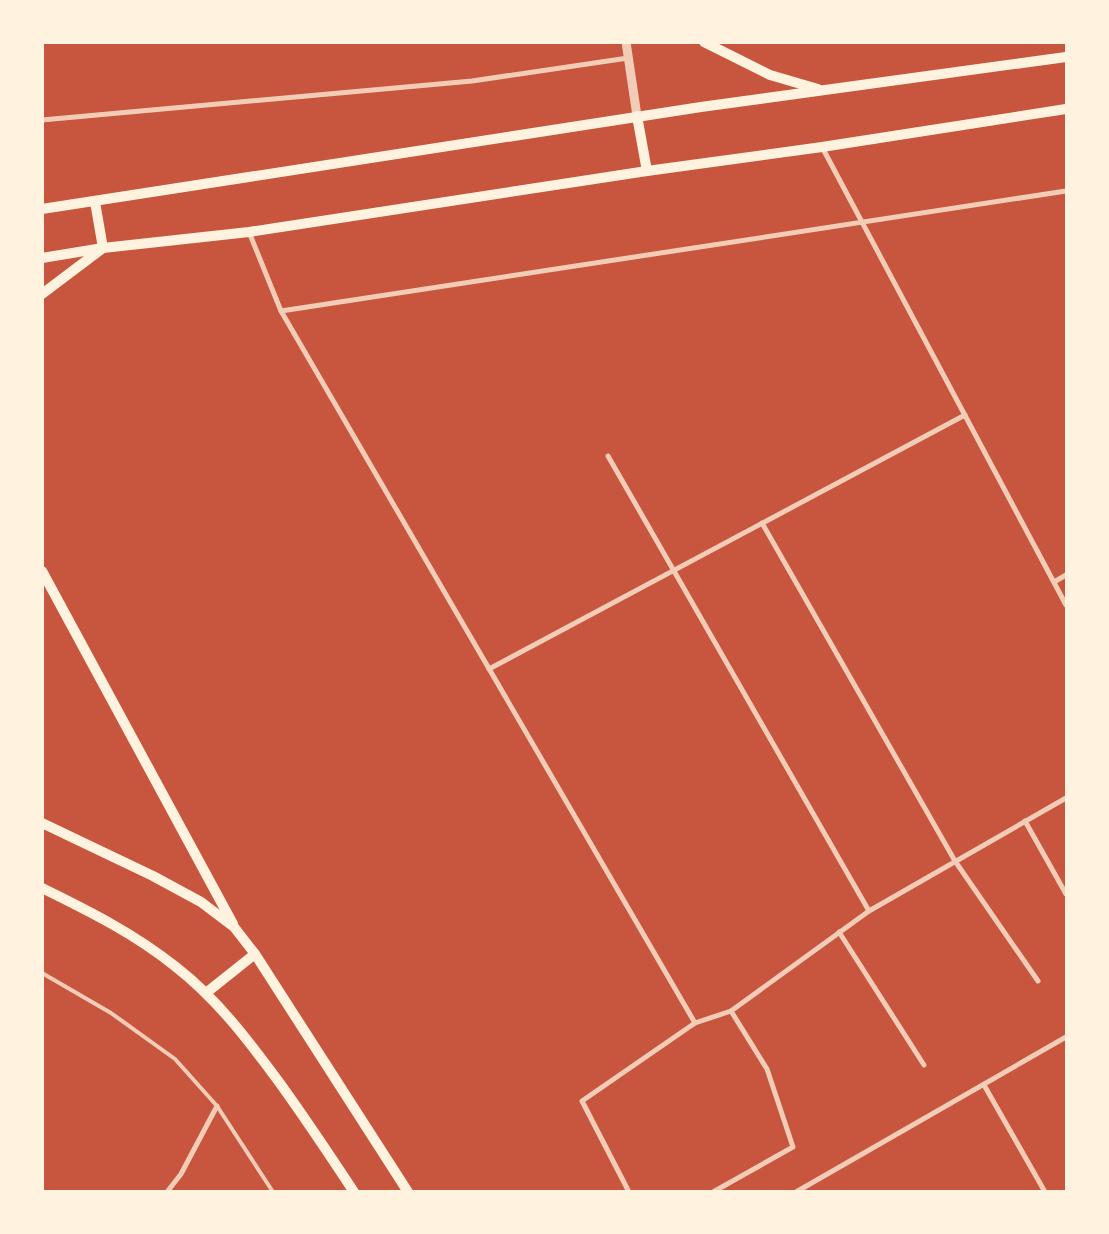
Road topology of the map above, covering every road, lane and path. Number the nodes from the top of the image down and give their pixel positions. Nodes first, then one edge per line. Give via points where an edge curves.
1 (626, 42) edge
2 (704, 42) edge
3 (1066, 56) edge
4 (628, 58) junction
5 (822, 90) junction
6 (1066, 109) edge
7 (637, 116) junction
8 (42, 120) edge
9 (822, 147) junction
10 (647, 171) junction
11 (1066, 192) edge
12 (95, 202) junction
13 (42, 209) edge
14 (861, 222) junction
15 (249, 232) junction
16 (103, 248) junction
17 (42, 258) edge
18 (42, 294) edge
19 (281, 311) junction
20 (964, 415) junction
21 (608, 456) dead end
22 (762, 523) junction
23 (674, 570) junction
24 (42, 571) edge
25 (1066, 575) edge
26 (1054, 582) junction
27 (1066, 605) edge
28 (489, 669) junction
29 (1066, 798) edge
30 (1025, 821) junction
31 (42, 823) edge
32 (955, 862) junction
33 (42, 888) edge
34 (1066, 894) edge
35 (869, 911) junction
36 (234, 927) junction
37 (839, 932) junction
38 (256, 954) junction
39 (42, 973) edge
40 (1038, 981) dead end
41 (206, 993) junction
42 (731, 1011) junction
43 (695, 1023) junction
44 (1066, 1037) edge
45 (924, 1065) dead end
46 (984, 1085) junction
47 (217, 1106) junction
48 (167, 1192) edge
49 (273, 1192) edge
50 (354, 1192) edge
51 (408, 1192) edge
52 (629, 1192) edge
53 (713, 1192) edge
54 (796, 1192) edge
55 (1045, 1192) edge

1 - 4 street
2 - 5 main road via 770,74
3 - 5 main road
4 - 7 street
4 - 8 street via 472,80
5 - 7 main road
6 - 9 main road
7 - 10 main road
7 - 12 main road
9 - 10 main road
9 - 14 street
10 - 15 main road
11 - 14 street
12 - 13 main road
12 - 16 main road
14 - 19 street
14 - 20 street
15 - 16 main road
15 - 19 street
16 - 17 main road
16 - 18 main road
19 - 28 street
20 - 22 street
20 - 26 street
21 - 23 street
22 - 23 street
22 - 32 street
23 - 28 street
23 - 35 street
24 - 36 main road
25 - 26 street
26 - 27 street
28 - 43 street
29 - 30 street
30 - 32 street
30 - 34 street
31 - 36 main road via 153,876 201,902
32 - 35 street
32 - 40 street
33 - 41 main road via 117,926 176,966
35 - 37 street
36 - 38 main road
37 - 42 street
37 - 45 street
38 - 41 main road
38 - 51 main road
39 - 47 lane via 111,1013 174,1059
41 - 50 main road via 244,1034
42 - 43 street
42 - 53 street via 767,1069 793,1147
43 - 52 street via 582,1101
44 - 46 street
46 - 54 street
46 - 55 street
47 - 48 street via 181,1174
47 - 49 lane

